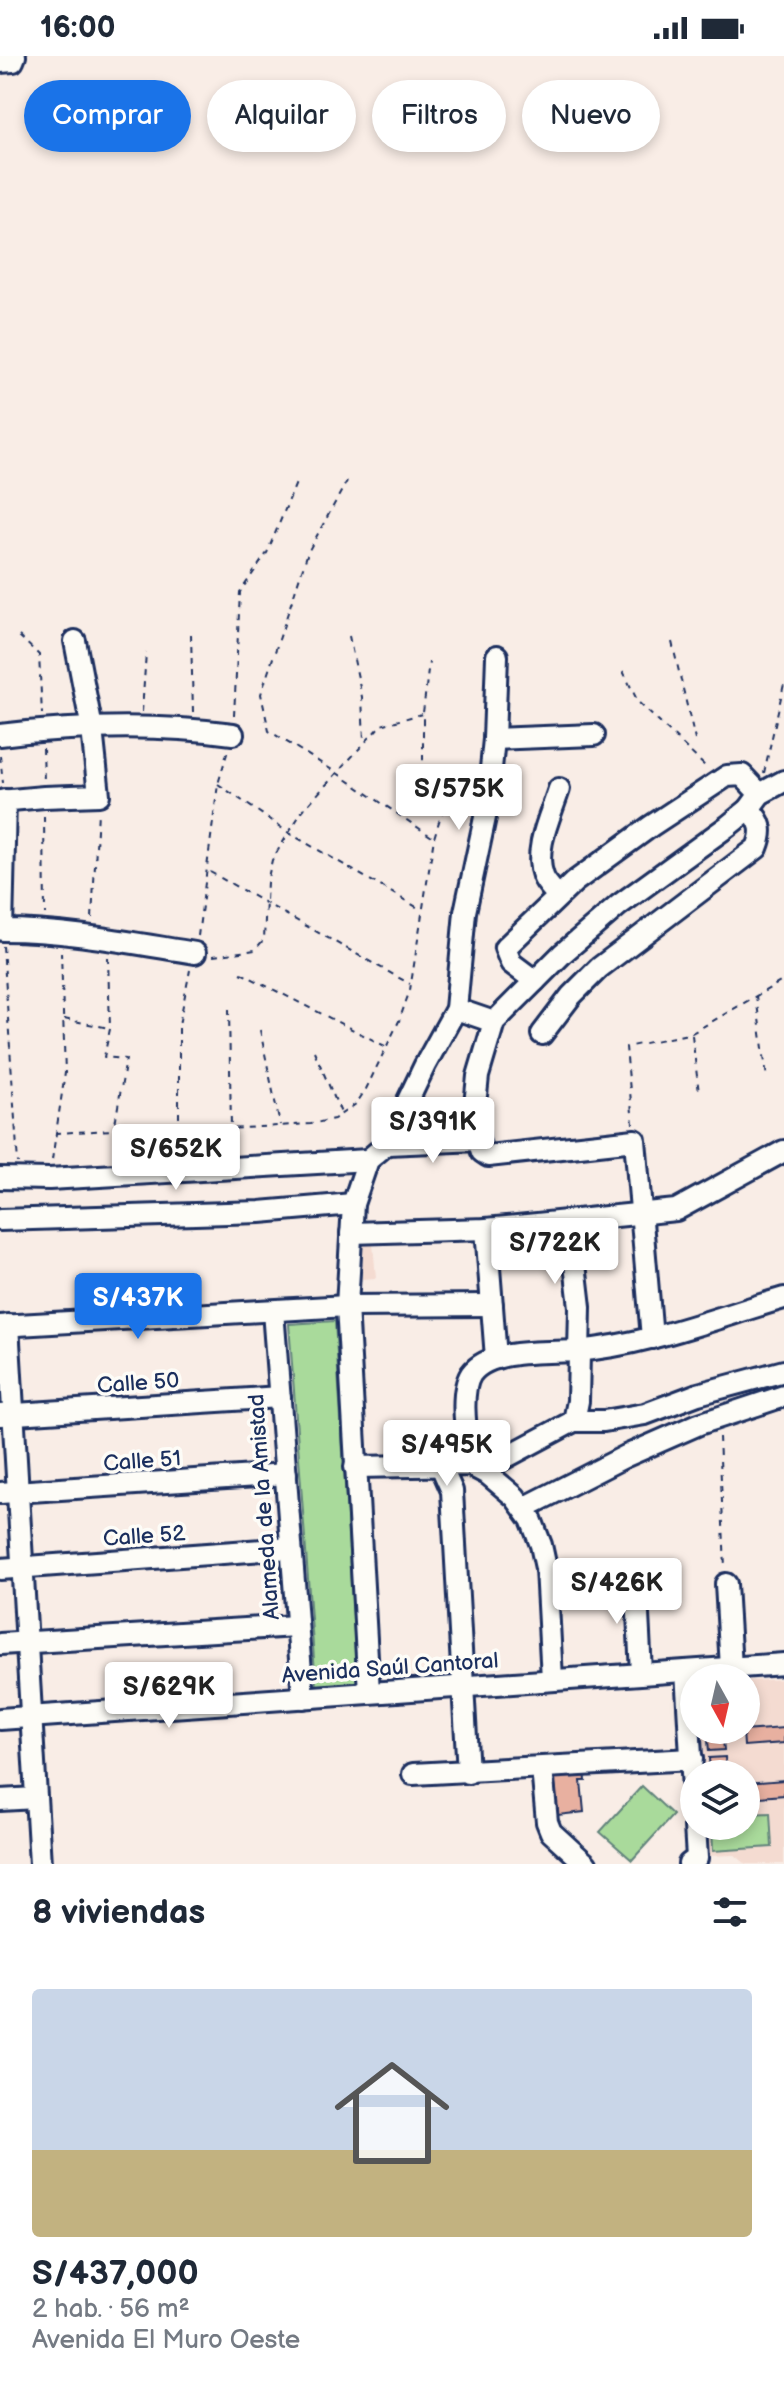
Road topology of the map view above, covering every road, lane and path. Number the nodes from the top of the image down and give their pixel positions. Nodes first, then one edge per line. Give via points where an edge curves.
1 (15, 56) edge
2 (0, 62) edge
3 (347, 481) dead end
4 (191, 634) dead end
5 (19, 636) dead end
6 (349, 636) dead end
7 (75, 641) dead end
8 (672, 642) dead end
9 (146, 652) dead end
10 (497, 656) dead end
11 (429, 662) dead end
12 (623, 671) dead end
13 (784, 684) edge
14 (423, 713) junction
15 (92, 729) junction
16 (140, 729) junction
17 (193, 729) junction
18 (42, 730) junction
19 (233, 734) dead end
20 (0, 735) edge
21 (594, 735) dead end
22 (494, 739) junction
23 (695, 740) dead end
24 (364, 742) junction
25 (0, 756) edge
26 (337, 773) junction
27 (720, 780) junction
28 (784, 781) edge
29 (218, 784) dead end
30 (559, 789) dead end
31 (99, 795) junction
32 (44, 797) junction
33 (3, 801) edge
34 (754, 802) junction
35 (289, 833) junction
36 (434, 838) junction
37 (208, 871) dead end
38 (558, 896) junction
39 (266, 902) junction
40 (422, 910) junction
41 (2, 930) junction
42 (53, 934) junction
43 (99, 938) junction
44 (198, 956) junction
45 (241, 973) dead end
46 (784, 980) edge
47 (535, 981) junction
48 (411, 985) junction
49 (756, 996) junction
50 (229, 1009) dead end
51 (456, 1009) junction
52 (62, 1019) junction
53 (494, 1022) junction
54 (110, 1029) junction
55 (260, 1030) dead end
56 (692, 1033) junction
57 (542, 1034) dead end
58 (386, 1047) junction
59 (314, 1051) dead end
60 (767, 1078) dead end
61 (699, 1093) dead end
62 (341, 1114) junction
63 (281, 1126) junction
64 (231, 1129) junction
65 (114, 1130) junction
66 (179, 1132) junction
67 (55, 1133) junction
68 (478, 1140) junction
69 (635, 1140) junction
70 (387, 1144) junction
71 (784, 1151) edge
72 (368, 1160) junction
73 (10, 1179) edge
74 (49, 1179) junction
75 (353, 1204) junction
76 (643, 1214) junction
77 (0, 1220) edge
78 (570, 1221) junction
79 (486, 1229) junction
80 (351, 1233) junction
81 (784, 1298) edge
82 (492, 1305) junction
83 (347, 1306) junction
84 (273, 1311) junction
85 (4, 1326) edge
86 (652, 1338) junction
87 (578, 1351) junction
88 (496, 1358) junction
89 (784, 1371) edge
90 (784, 1396) edge
91 (280, 1397) junction
92 (7, 1415) edge
93 (719, 1418) junction
94 (574, 1421) junction
95 (441, 1466) junction
96 (355, 1467) junction
97 (476, 1468) junction
98 (286, 1474) junction
99 (9, 1492) edge
100 (524, 1508) junction
101 (291, 1548) junction
102 (22, 1567) junction
103 (0, 1569) edge
104 (636, 1575) dead end
105 (726, 1584) joint
106 (296, 1626) junction
107 (27, 1643) junction
108 (0, 1644) edge
109 (731, 1664) edge
110 (784, 1664) edge
111 (760, 1666) edge
112 (680, 1671) edge
113 (641, 1673) junction
114 (552, 1679) junction
115 (464, 1685) junction
116 (369, 1692) junction
117 (303, 1698) junction
118 (31, 1717) junction
119 (0, 1719) edge
120 (691, 1744) edge
121 (692, 1759) joint
122 (542, 1768) junction
123 (468, 1773) junction
124 (413, 1774) dead end
125 (36, 1798) junction
126 (0, 1800) edge
127 (696, 1840) edge
128 (40, 1864) edge
129 (586, 1864) edge
130 (689, 1864) edge

1 - 2 street
3 - 26 path via 308,552 261,694 269,731
4 - 17 path
5 - 18 path via 39,655
6 - 24 path via 362,697
7 - 15 street
8 - 23 path
9 - 16 path
10 - 22 street
11 - 14 path
12 - 27 path via 638,702
13 - 34 path
14 - 24 path via 381,725
14 - 36 path via 423,770 444,805
15 - 16 street
15 - 18 street
15 - 31 street
16 - 17 street
17 - 19 street
18 - 20 street
18 - 32 path
21 - 22 street
22 - 51 street via 487,808 465,912
24 - 26 path
25 - 33 path
26 - 35 path
26 - 36 path
27 - 34 street via 742,775
27 - 38 street
28 - 34 street
29 - 35 path
30 - 38 street via 540,858 543,878
31 - 32 street
31 - 43 path
32 - 33 street
32 - 42 path
33 - 41 street
34 - 47 street via 619,905
34 - 57 street via 763,834 757,848 599,968
35 - 39 path via 272,860
35 - 40 path
36 - 40 path
37 - 39 path
38 - 47 street via 505,948 511,963
39 - 44 path via 264,939 255,950
39 - 48 path
40 - 48 path
41 - 42 street
41 - 73 path
42 - 43 street
42 - 52 path
43 - 44 street
43 - 54 path
44 - 66 path via 179,1025
45 - 58 path
46 - 49 path
47 - 53 street
48 - 58 path
49 - 56 path
49 - 60 path
50 - 64 path
51 - 53 street
51 - 70 street
52 - 54 path
52 - 67 path via 65,1073
53 - 68 street via 478,1076
54 - 65 path via 104,1057 126,1059
55 - 63 path
56 - 61 path
56 - 69 path via 626,1047
58 - 62 path via 356,1104
59 - 62 path
62 - 63 path
63 - 64 path
64 - 66 path
65 - 66 path
65 - 67 path
67 - 74 path
68 - 69 street via 488,1156
68 - 70 street
69 - 76 street
70 - 72 street
71 - 76 street via 676,1210
72 - 74 street
72 - 75 street
73 - 74 street
75 - 77 street
75 - 80 street
76 - 78 street
76 - 86 street
78 - 79 street
78 - 87 street via 580,1307
79 - 80 street
79 - 82 street
80 - 83 street
81 - 86 street
82 - 83 street
82 - 88 street
83 - 84 street
83 - 96 street
84 - 85 street
84 - 91 street, Alameda de la Amistad
85 - 92 street
86 - 87 street
87 - 88 street
87 - 94 street
88 - 97 street via 476,1369 466,1385 465,1414
89 - 94 street via 645,1414
90 - 93 street
91 - 92 street, Calle 50
91 - 98 street, Alameda de la Amistad
92 - 99 street
93 - 100 street via 626,1456
93 - 105 path
94 - 97 street
95 - 96 street
95 - 97 street
95 - 115 street via 452,1491
96 - 116 street
97 - 100 street
98 - 99 street, Calle 51
98 - 101 street, Alameda de la Amistad
99 - 102 street
100 - 114 street via 536,1529 546,1568
101 - 102 street, Calle 52
101 - 106 street, Alameda de la Amistad
102 - 103 street, Calle 52
102 - 107 street
104 - 113 street
105 - 109 street
106 - 107 street
106 - 117 street, Alameda de la Amistad
107 - 108 street
107 - 118 street
110 - 111 street, Avenida Saúl Cantoral
112 - 113 street, Avenida Saúl Cantoral
113 - 114 street, Avenida Saúl Cantoral
114 - 115 street, Avenida Saúl Cantoral
115 - 116 street, Avenida Saúl Cantoral
115 - 123 street
116 - 117 street, Avenida Saúl Cantoral
117 - 118 street, Avenida Saúl Cantoral
118 - 119 street, Avenida Saúl Cantoral
118 - 125 street
120 - 121 street
121 - 122 street
122 - 123 street
122 - 129 street via 551,1832
123 - 124 street
125 - 126 street
125 - 128 street
127 - 130 street via 697,1858

